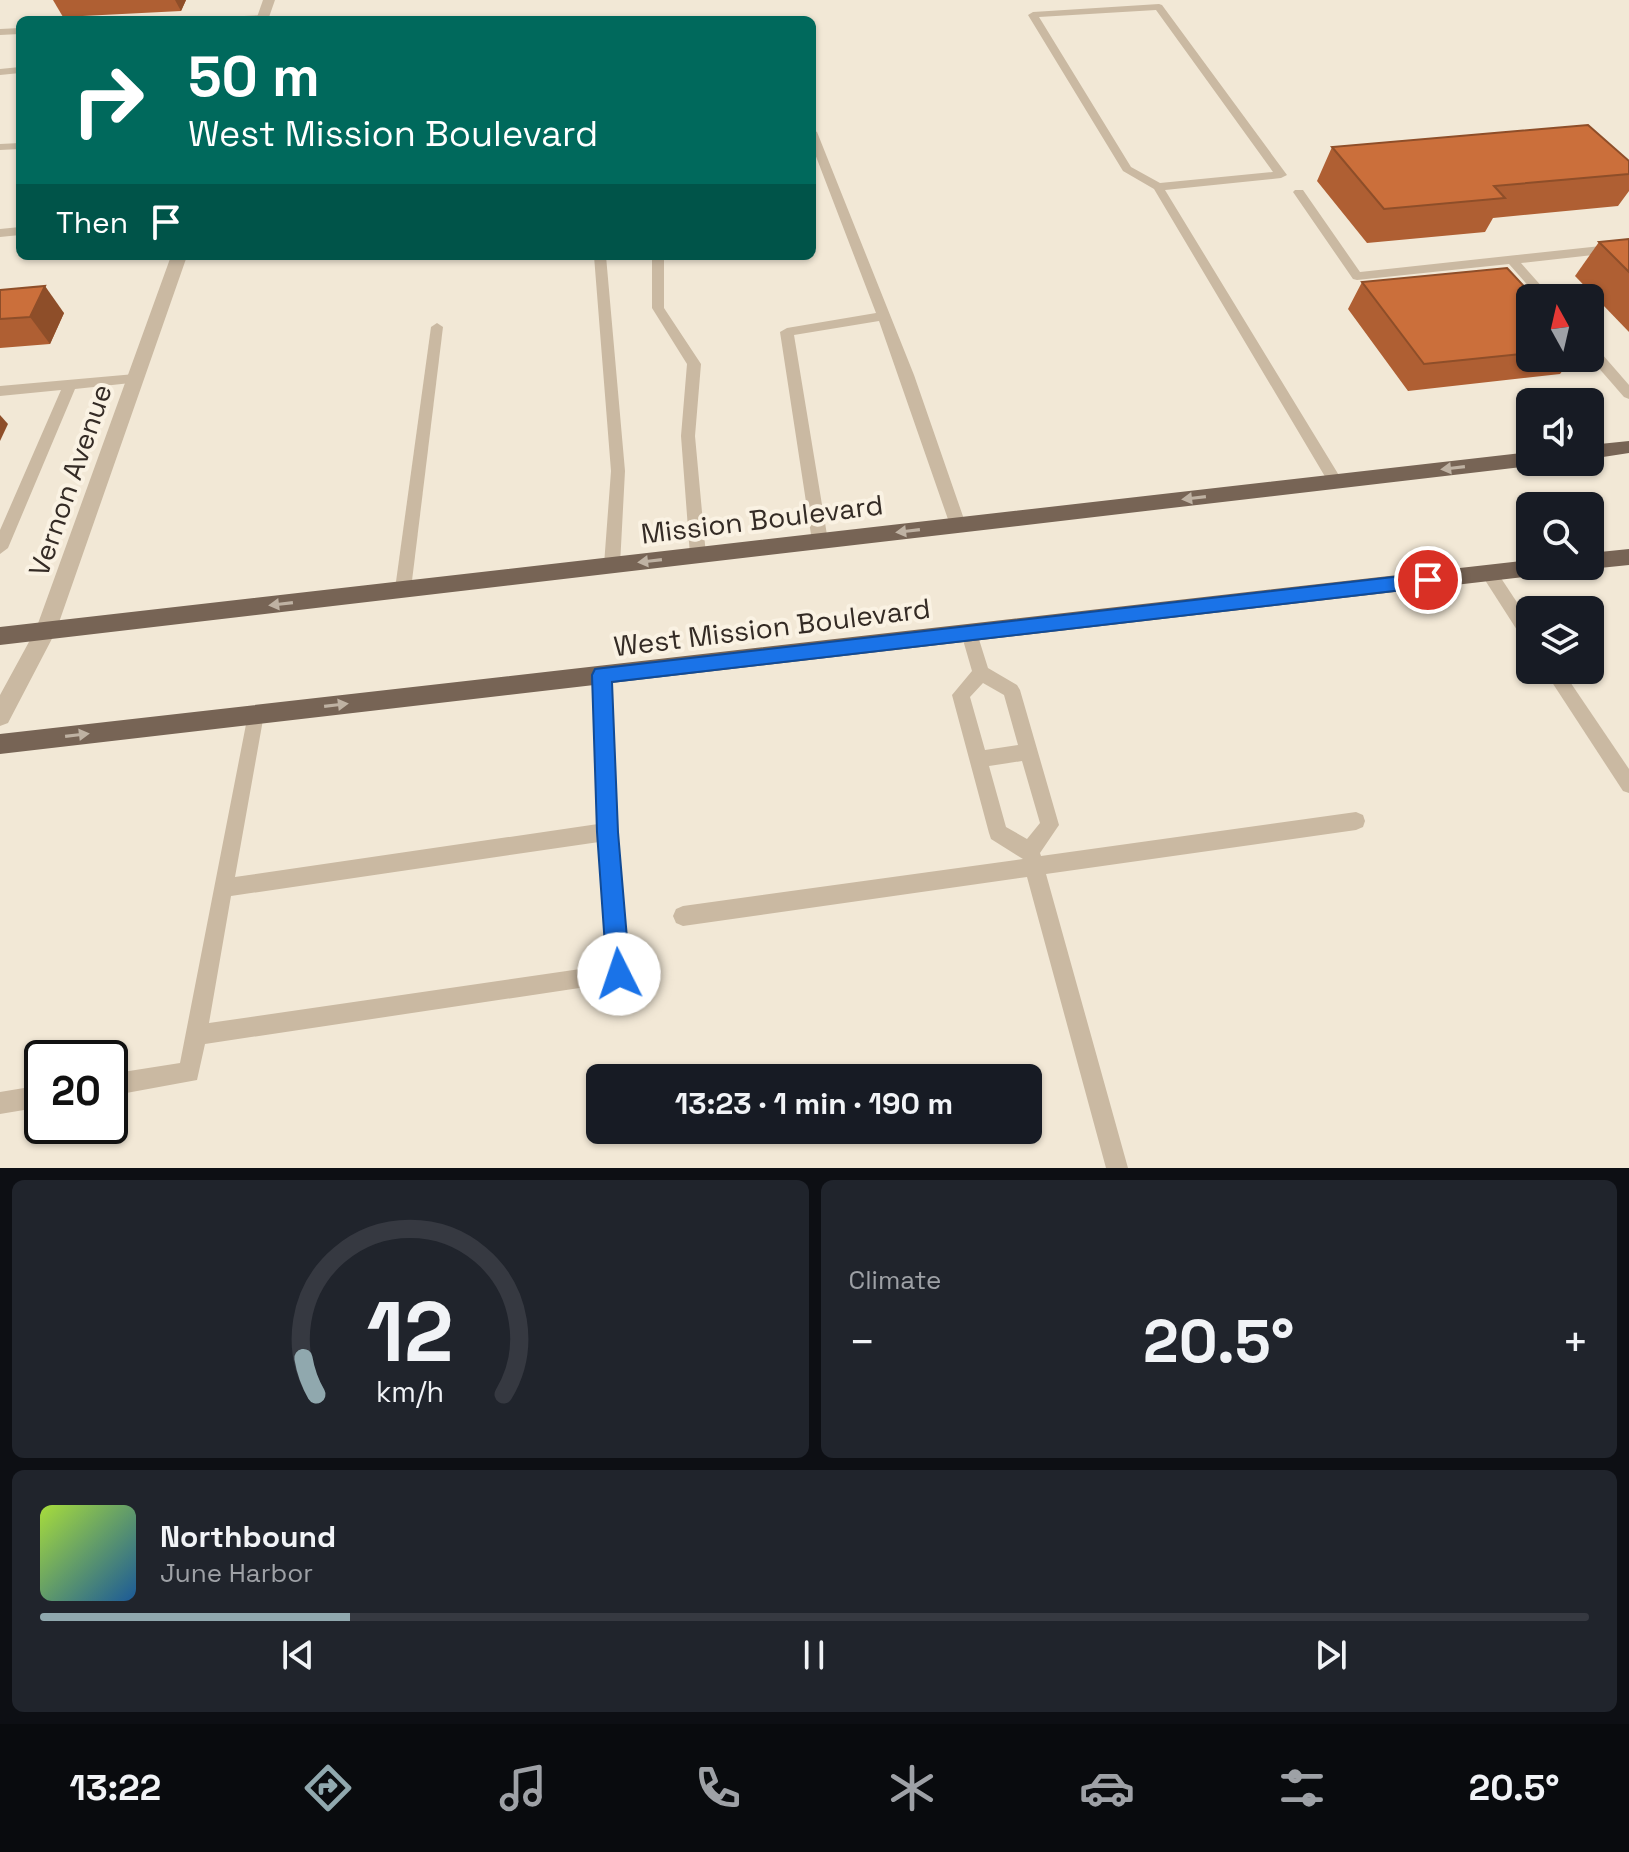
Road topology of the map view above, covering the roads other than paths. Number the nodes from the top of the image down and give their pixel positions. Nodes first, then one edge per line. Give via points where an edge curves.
1 (816, 142) edge
2 (1158, 187) junction
3 (1299, 192) dead end
4 (1629, 247) edge
5 (178, 260) edge
6 (600, 260) edge
7 (658, 260) edge
8 (1512, 260) junction
9 (1533, 284) edge
10 (884, 316) junction
11 (437, 327) dead end
12 (1604, 365) edge
13 (135, 379) junction
14 (70, 385) junction
15 (0, 391) edge
16 (1629, 394) edge
17 (1629, 447) edge
18 (1604, 450) edge
19 (1516, 461) edge
20 (1335, 481) junction
21 (958, 525) junction
22 (820, 541) junction
23 (0, 548) edge
24 (698, 555) junction
25 (1629, 557) edge
26 (1604, 560) edge
27 (612, 565) junction
28 (1516, 570) edge
29 (1489, 573) junction
30 (403, 589) junction
31 (1516, 614) edge
32 (46, 631) junction
33 (969, 633) junction
34 (0, 636) edge
35 (981, 673) junction
36 (602, 675) junction
37 (1562, 684) edge
38 (255, 714) junction
39 (0, 716) edge
40 (0, 744) edge
41 (1029, 752) junction
42 (977, 759) junction
43 (1629, 785) edge
44 (1356, 821) dead end
45 (608, 832) junction
46 (1032, 858) junction
47 (223, 888) junction
48 (683, 916) dead end
49 (196, 1035) junction
50 (128, 1082) edge
51 (24, 1099) edge
52 (0, 1103) edge
53 (1117, 1168) edge

1 - 10 lane
2 - 2 lane via 1127,169 1033,15 1159,7 1281,175
2 - 20 lane
3 - 8 lane via 1357,276
4 - 8 lane
5 - 13 street, Vernon Avenue
6 - 27 lane via 618,471
7 - 24 lane via 658,308 694,364 688,436
8 - 9 lane
10 - 21 lane
10 - 22 lane via 787,332
11 - 30 lane
12 - 16 lane
13 - 14 lane
13 - 32 street, Vernon Avenue
14 - 15 lane
14 - 23 lane
17 - 18 main road
19 -> 20 main road, Mission Boulevard
20 -> 21 main road, Mission Boulevard
21 -> 22 main road, Mission Boulevard
22 - 24 main road, Mission Boulevard
24 -> 27 main road, Mission Boulevard
25 - 26 main road
27 - 30 main road, Mission Boulevard
28 - 29 main road, West Mission Boulevard
29 - 31 lane
29 - 33 main road, West Mission Boulevard
30 -> 32 main road, Mission Boulevard
32 - 34 main road, Mission Boulevard
32 - 39 street, Vernon Avenue
33 - 35 lane
33 - 36 main road, West Mission Boulevard
35 - 41 lane via 1011,690
35 - 42 lane via 961,695
38 -> 36 main road, West Mission Boulevard
36 - 45 lane
37 - 43 lane
40 -> 38 main road, West Mission Boulevard
38 - 47 lane
41 - 42 lane
41 - 46 lane via 1050,825
42 - 46 lane via 998,833
44 - 46 lane
45 - 47 lane
45 - 49 lane via 619,974
46 - 48 lane
46 - 53 lane
47 - 49 lane
49 - 50 lane via 189,1072
51 - 52 lane

